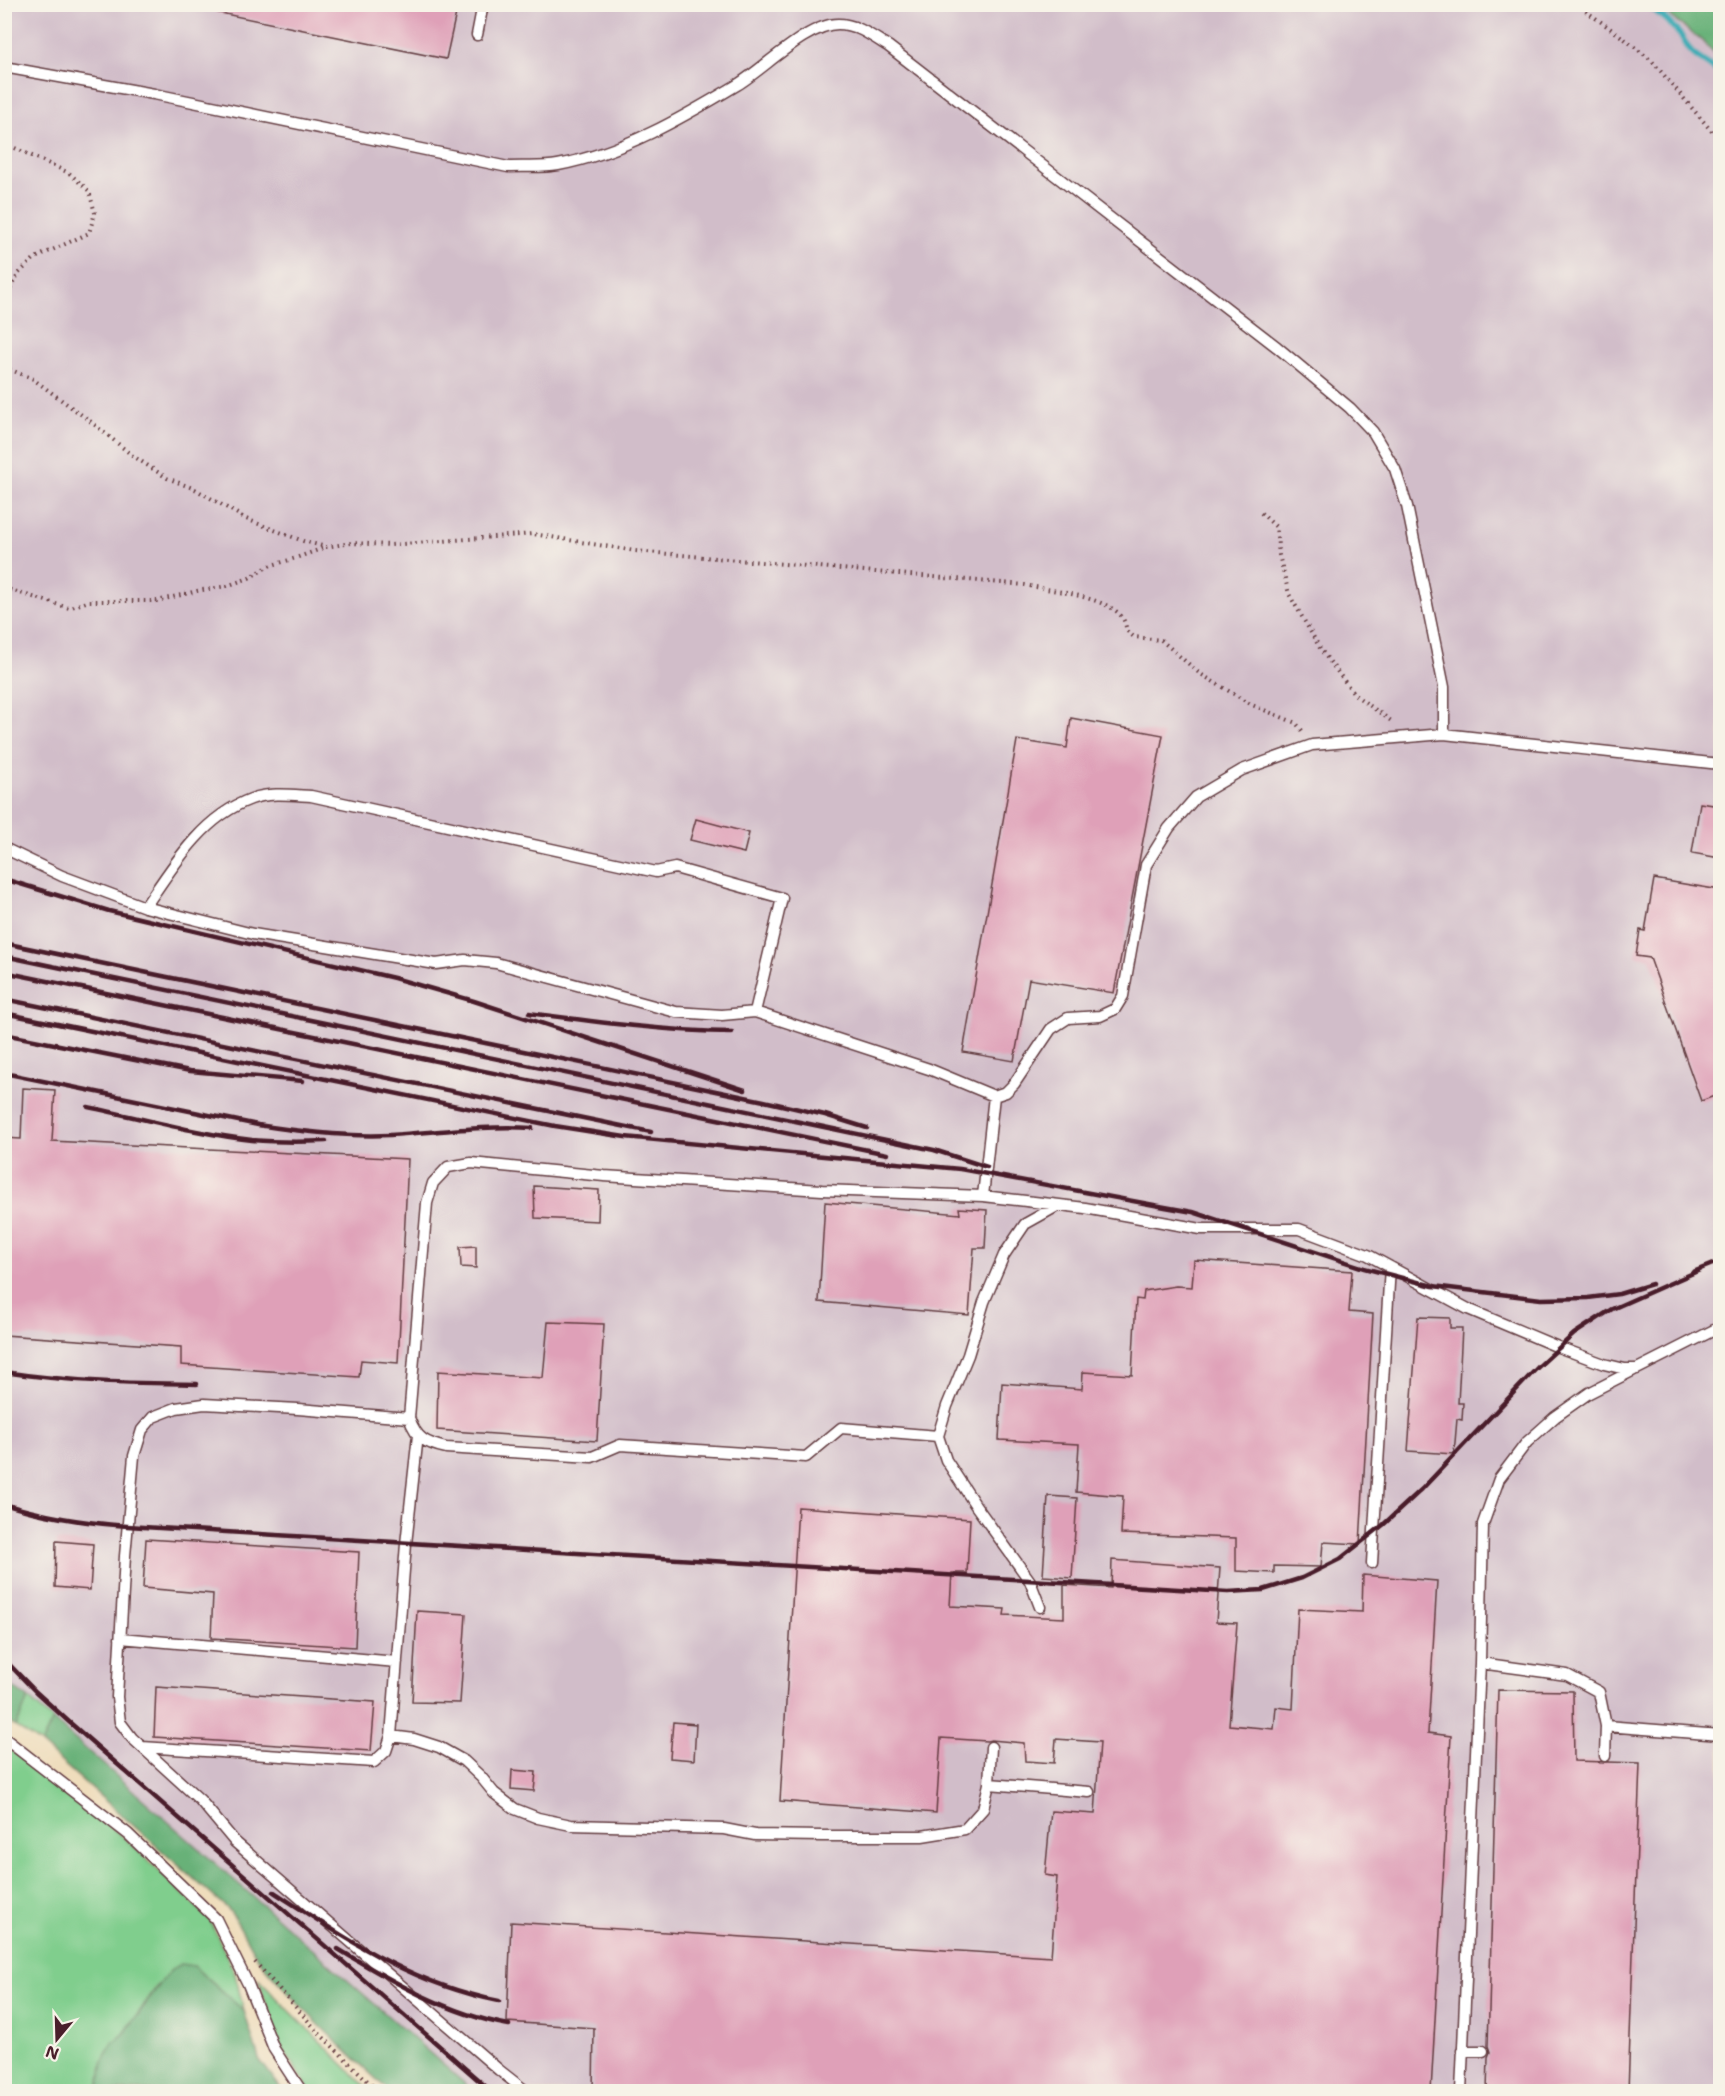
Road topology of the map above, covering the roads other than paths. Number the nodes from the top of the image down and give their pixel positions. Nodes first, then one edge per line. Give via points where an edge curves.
1 (483, 4) edge
2 (477, 35) dead end
3 (4, 67) edge
4 (1444, 734) junction
5 (1720, 764) edge
6 (4, 848) edge
7 (145, 907) junction
8 (755, 1012) junction
9 (994, 1096) junction
10 (983, 1196) junction
11 (1059, 1205) junction
12 (1390, 1267) junction
13 (1720, 1327) edge
14 (1637, 1369) junction
15 (409, 1418) junction
16 (418, 1435) junction
17 (938, 1436) junction
18 (1372, 1563) dead end
19 (1040, 1607) dead end
20 (120, 1638) junction
21 (397, 1662) junction
22 (1480, 1663) junction
23 (1606, 1726) junction
24 (1720, 1735) edge
25 (391, 1736) junction
26 (4, 1738) edge
27 (142, 1747) junction
28 (990, 1747) dead end
29 (1605, 1756) dead end
30 (989, 1784) junction
31 (1089, 1792) dead end
32 (1462, 2050) junction
33 (1483, 2051) dead end
34 (302, 2091) edge
35 (527, 2091) edge
36 (1461, 2091) edge

1 - 2 lane
3 - 4 lane via 508,167 556,165 602,154 673,122 740,83 819,28 838,24 860,29 888,46 1277,347 1373,432 1395,469 1407,506 1444,687
4 - 5 lane
4 - 9 lane via 1312,745 1242,770 1196,798 1169,828 1146,865 1123,996 1115,1010 1100,1016 1068,1018 1051,1029 1014,1084
6 - 7 lane via 62,876
7 - 8 lane via 253,934 436,964 465,960 496,963 676,1012 722,1016
7 - 8 lane via 183,852 217,818 251,799 311,796 656,872 675,868 782,898
8 - 9 lane via 929,1069
9 - 10 lane
10 - 11 lane
10 - 15 lane via 604,1176 471,1163 448,1167 433,1183 427,1203
11 - 12 lane via 1201,1229 1299,1229
11 - 17 lane via 1025,1224 1004,1254
12 - 14 lane via 1468,1309 1518,1330 1604,1364
12 - 18 lane
13 - 14 lane
14 - 22 lane via 1589,1393 1555,1417 1527,1442 1499,1479 1483,1524
15 - 16 lane
15 - 20 lane via 204,1404 176,1408 153,1417 142,1430 134,1456
16 - 17 lane via 429,1444 446,1448 592,1457 620,1445 806,1457 842,1428
16 - 21 lane
17 - 19 lane via 946,1460 1030,1581
20 - 21 lane
20 - 27 lane via 120,1722
21 - 25 lane
22 - 23 lane via 1566,1675 1599,1692
22 - 32 lane
23 - 24 lane
23 - 29 lane
25 - 27 lane via 386,1751 374,1762
25 - 30 lane via 439,1747 464,1761 514,1809 571,1825 724,1829 755,1835 922,1836 965,1829 983,1809
26 - 34 lane via 128,1834 216,1919 274,2049
27 - 35 lane via 200,1800 244,1850
28 - 30 lane
30 - 31 lane
32 - 33 lane
32 - 36 lane

